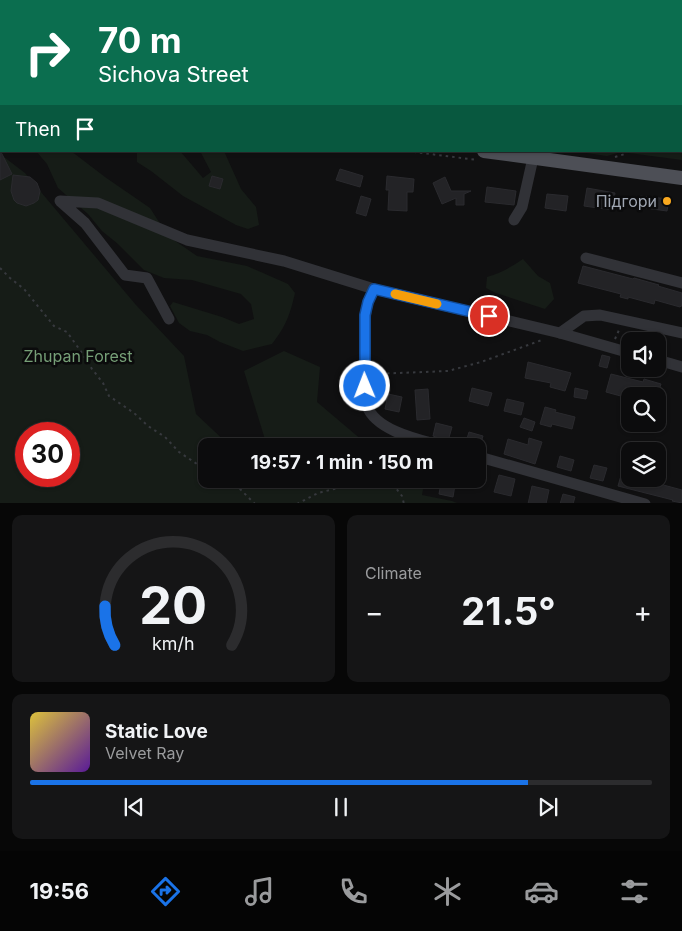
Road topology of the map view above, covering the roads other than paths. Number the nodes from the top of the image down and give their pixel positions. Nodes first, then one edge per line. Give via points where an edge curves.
1 (491, 152) edge
2 (533, 158) junction
3 (682, 178) edge
4 (514, 220) dead end
5 (586, 258) dead end
6 (682, 283) edge
7 (374, 289) junction
8 (169, 319) dead end
9 (560, 333) junction
10 (682, 333) edge
11 (621, 350) edge
12 (666, 362) edge
13 (682, 367) edge
14 (412, 438) edge
15 (486, 459) edge
16 (641, 503) edge

1 - 2 main road
2 - 3 main road
2 - 4 street via 522,208
5 - 6 street
7 - 8 street via 284,261 187,240 98,203 60,201 85,223 125,275 147,278
7 - 9 street
7 - 14 street via 365,315 368,408 377,420
9 - 10 street via 584,316 592,315
9 - 11 street
12 - 13 street
15 - 16 street

